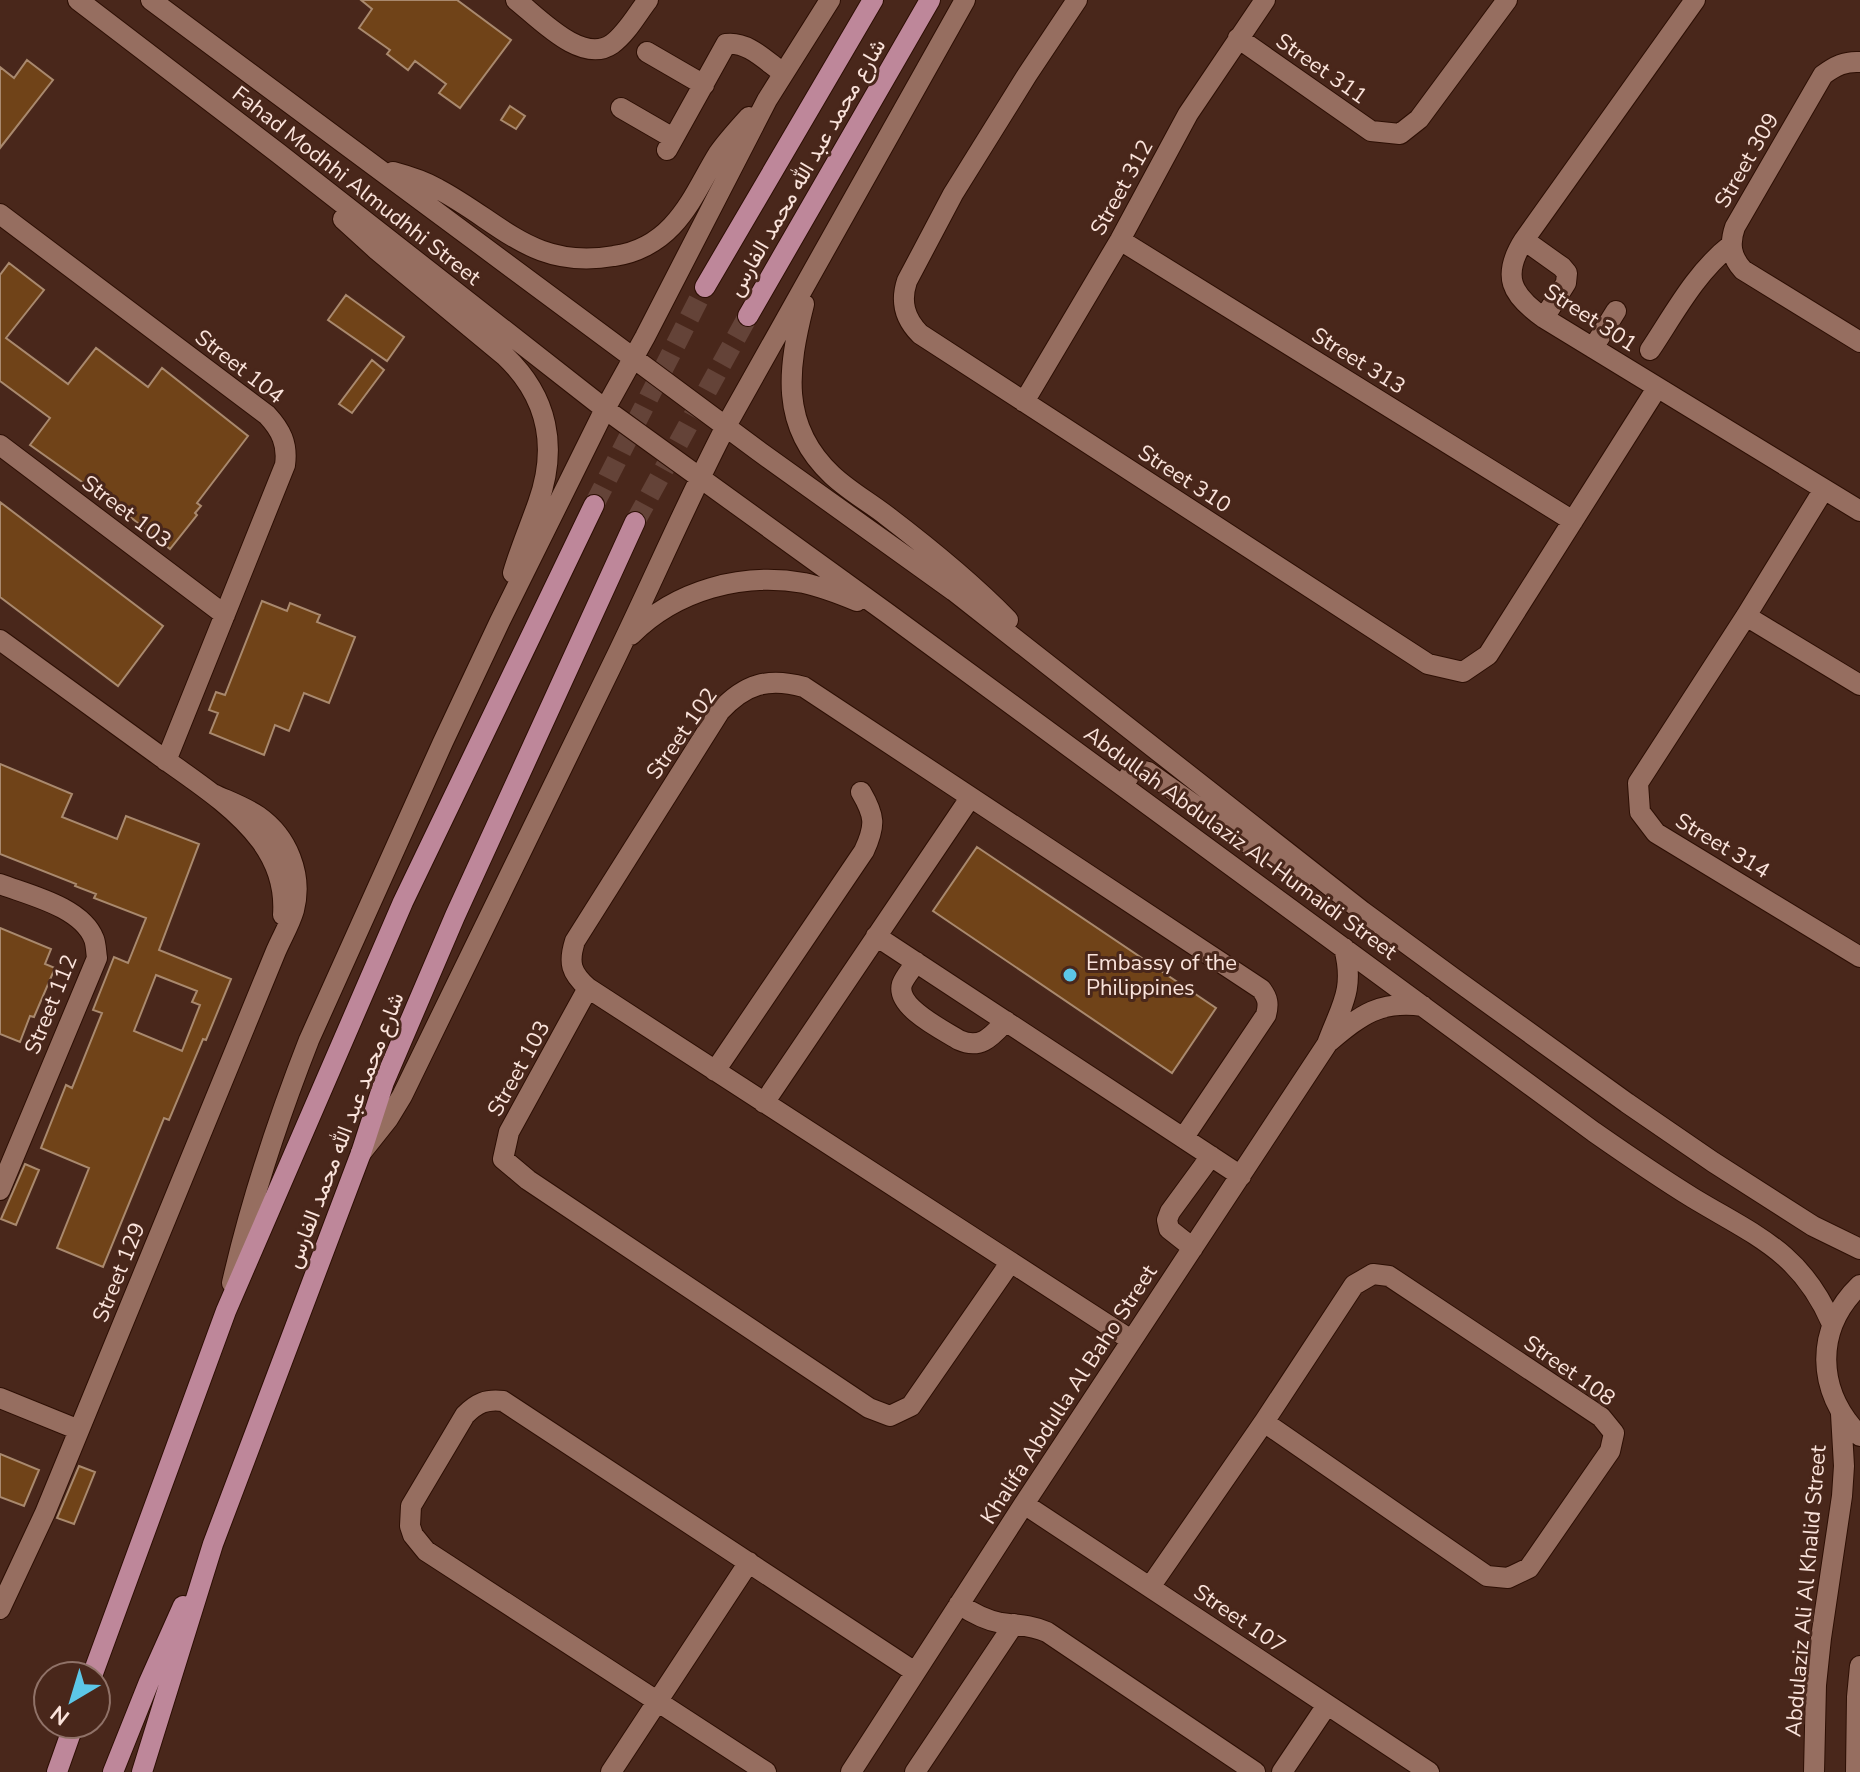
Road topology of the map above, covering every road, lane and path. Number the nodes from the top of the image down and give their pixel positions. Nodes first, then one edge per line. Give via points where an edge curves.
1 (78, 0) edge
2 (151, 0) edge
3 (516, 0) edge
4 (648, 0) edge
5 (830, 0) edge
6 (873, 0) edge
7 (930, 0) edge
8 (965, 0) edge
9 (1077, 0) edge
10 (1265, 0) edge
11 (1507, 0) edge
12 (1695, 0) edge
13 (1238, 38) junction
14 (647, 52) dead end
15 (1859, 57) edge
16 (783, 73) junction
17 (704, 85) junction
18 (767, 100) junction
19 (621, 108) dead end
20 (278, 153) junction
21 (377, 168) junction
22 (0, 214) edge
23 (1120, 240) junction
24 (1524, 240) junction
25 (1731, 245) junction
26 (811, 276) junction
27 (705, 287) tunnel mouth
28 (1616, 311) dead end
29 (748, 316) tunnel mouth
30 (1544, 318) junction
31 (1860, 342) edge
32 (1593, 348) junction
33 (1650, 350) dead end
34 (634, 358) junction
35 (1657, 388) junction
36 (1024, 402) junction
37 (605, 409) junction
38 (726, 426) junction
39 (0, 445) edge
40 (699, 478) junction
41 (1824, 489) junction
42 (594, 505) tunnel mouth
43 (1860, 511) edge
44 (1573, 521) junction
45 (635, 522) tunnel mouth
46 (887, 613) junction
47 (225, 615) junction
48 (1746, 616) junction
49 (500, 621) junction
50 (0, 640) edge
51 (622, 643) junction
52 (1048, 664) junction
53 (1860, 685) edge
54 (166, 761) junction
55 (1123, 786) junction
56 (861, 792) dead end
57 (970, 798) junction
58 (0, 884) edge
59 (1362, 911) junction
60 (876, 936) junction
61 (1344, 948) junction
62 (1860, 957) edge
63 (916, 962) junction
64 (588, 988) junction
65 (1425, 1007) junction
66 (1006, 1021) junction
67 (1327, 1044) junction
68 (715, 1071) junction
69 (764, 1103) junction
70 (1184, 1137) junction
71 (361, 1153) junction
72 (1211, 1156) junction
73 (1241, 1176) junction
74 (0, 1190) edge
75 (1193, 1248) junction
76 (1860, 1249) edge
77 (1010, 1263) junction
78 (1860, 1285) edge
79 (226, 1311) junction
80 (1832, 1324) junction
81 (1131, 1340) junction
82 (0, 1398) edge
83 (1841, 1414) junction
84 (1264, 1422) junction
85 (79, 1430) junction
86 (1860, 1436) edge
87 (1024, 1504) junction
88 (213, 1544) junction
89 (749, 1562) junction
90 (1150, 1587) junction
91 (1, 1604) edge
92 (959, 1604) junction
93 (1014, 1624) junction
94 (98, 1660) edge
95 (1860, 1666) edge
96 (915, 1672) junction
97 (657, 1701) junction
98 (1327, 1705) junction
99 (68, 1740) edge
100 (1242, 1768) edge
101 (57, 1772) edge
102 (113, 1772) edge
103 (142, 1772) edge
104 (611, 1772) edge
105 (766, 1772) edge
106 (851, 1772) edge
107 (915, 1772) edge
108 (1282, 1772) edge
109 (1429, 1772) edge
110 (1814, 1772) edge
111 (1856, 1772) edge

1 - 20 street, Fahad Modhhi Almudhhi Street
2 - 21 street, Fahad Modhhi Almudhhi Street
3 - 4 street via 573,45 588,50 612,44
5 - 16 street
6 - 27 main road, شارع محمد عبد الله محمد الفارس
7 - 29 main road, شارع محمد عبد الله محمد الفارس
8 - 26 street
9 - 36 street, Street 310 via 953,194 904,290 908,319 920,334
10 - 13 street, Street 312
11 - 13 street, Street 311 via 1419,119 1400,134 1371,131
12 - 24 street, Street 301
13 - 23 street, Street 312 via 1188,114
14 - 17 street
15 - 25 street, Street 309 via 1823,75 1735,227
16 - 17 street via 748,48 726,44
16 - 18 street
17 - 19 street via 670,144
18 - 21 street via 727,143 673,225 648,245 620,255 579,259 540,251 437,188
18 - 34 street
20 - 37 street, Fahad Modhhi Almudhhi Street
20 - 49 street via 330,208 519,369 538,400 548,435 547,468
21 - 34 street, Fahad Modhhi Almudhhi Street
22 - 47 street, Street 104 via 279,429 285,465
23 - 36 street, Street 312
23 - 44 street, Street 313
24 - 30 street, Street 301 via 1513,262 1514,286 1527,306
24 - 30 street via 1567,273
25 - 31 street via 1743,270
25 - 33 street via 1700,275
26 - 38 street
26 - 52 street via 791,372 798,421 821,464 990,601
28 - 32 street
30 - 32 street, Street 301
32 - 35 street, Street 301
34 - 37 street
34 - 38 street, Abdullah Abdulaziz Al-Humaidi Street
35 - 41 street, Street 301
35 - 44 street, Street 310
36 - 44 street, Street 310 via 1428,664 1463,672 1488,655
37 - 40 street, Abdullah Abdulaziz Al-Humaidi Street
37 - 49 street
38 - 40 street
38 - 52 street, Abdullah Abdulaziz Al-Humaidi Street
39 - 47 street, Street 103
40 - 46 street, Abdullah Abdulaziz Al-Humaidi Street
40 - 51 street
41 - 43 street, Street 301
41 - 48 street, Street 314
42 - 79 main road, شارع محمد عبد الله محمد الفارس via 403,902
45 - 71 main road, شارع محمد عبد الله محمد الفارس via 412,1014
46 - 51 street via 807,584 739,581 675,602
46 - 55 street, Abdullah Abdulaziz Al-Humaidi Street
47 - 54 street, Street 104
48 - 53 street
48 - 62 street, Street 314 via 1638,783 1640,812 1656,833
49 - 79 street via 292,1084 261,1175
50 - 54 street, Street 129
51 - 71 street via 402,1096
52 - 59 street, Abdullah Abdulaziz Al-Humaidi Street
54 - 85 street, Street 129 via 270,825 292,861 295,907
55 - 59 street via 1131,773 1148,772 1284,867
55 - 61 street, Abdullah Abdulaziz Al-Humaidi Street
56 - 68 street via 873,828 864,851
57 - 60 street
57 - 64 street, Street 102 via 804,687 767,682 749,688 720,711 575,941 572,968
57 - 70 street, Street 102 via 1267,997 1266,1015
58 - 74 street, Street 112 via 70,911 94,939 97,958
59 - 76 street, Abdullah Abdulaziz Al-Humaidi Street via 1627,1103 1813,1226
60 - 63 street
60 - 69 street
61 - 65 street, Abdullah Abdulaziz Al-Humaidi Street
61 - 67 street, Khalifa Abdulla Al Baho Street via 1348,990
63 - 66 street
63 - 66 street via 903,983 902,997 959,1040 987,1041
64 - 68 street
64 - 77 street, Street 103 via 509,1132 503,1159 869,1408 890,1416 911,1406
65 - 67 street, Khalifa Abdulla Al Baho Street via 1393,1005 1368,1012
65 - 80 street, Abdullah Abdulaziz Al-Humaidi Street via 1664,1180 1772,1245 1802,1272
66 - 70 street
67 - 73 street, Khalifa Abdulla Al Baho Street
68 - 69 street
69 - 77 street
70 - 72 street
71 - 88 main road, شارع محمد عبد الله محمد الفارس
72 - 73 street
72 - 75 street via 1167,1220 1169,1229
73 - 75 street, Khalifa Abdulla Al Baho Street
75 - 81 street, Khalifa Abdulla Al Baho Street
77 - 81 street
78 - 80 street
79 - 94 main road, شارع محمد عبد الله محمد الفارس
80 - 83 street via 1826,1364
81 - 87 street, Khalifa Abdulla Al Baho Street
82 - 85 street
83 - 86 street
83 - 110 street, Abdulaziz Ali Al Khalid Street via 1843,1481 1816,1685
84 - 84 street, Street 108 via 1487,1576 1508,1578 1529,1568 1610,1451 1614,1433 1601,1417 1389,1276 1373,1274 1354,1285
84 - 90 street, Street 108
85 - 91 street, Street 129
87 - 90 street, Street 107
87 - 92 street, Khalifa Abdulla Al Baho Street
88 - 102 main road
88 - 103 main road, شارع محمد عبد الله محمد الفارس
89 - 96 street
89 - 97 street
89 - 97 street via 503,1401 488,1400 465,1415 411,1506 410,1526 418,1544
90 - 98 street, Street 107
92 - 93 street via 985,1619
92 - 96 street, Khalifa Abdulla Al Baho Street
93 - 100 street via 1047,1632
93 - 107 street
95 - 111 street
96 - 106 street, Khalifa Abdulla Al Baho Street
97 - 104 street
97 - 105 street
98 - 108 street
98 - 109 street, Street 107
99 - 101 main road

